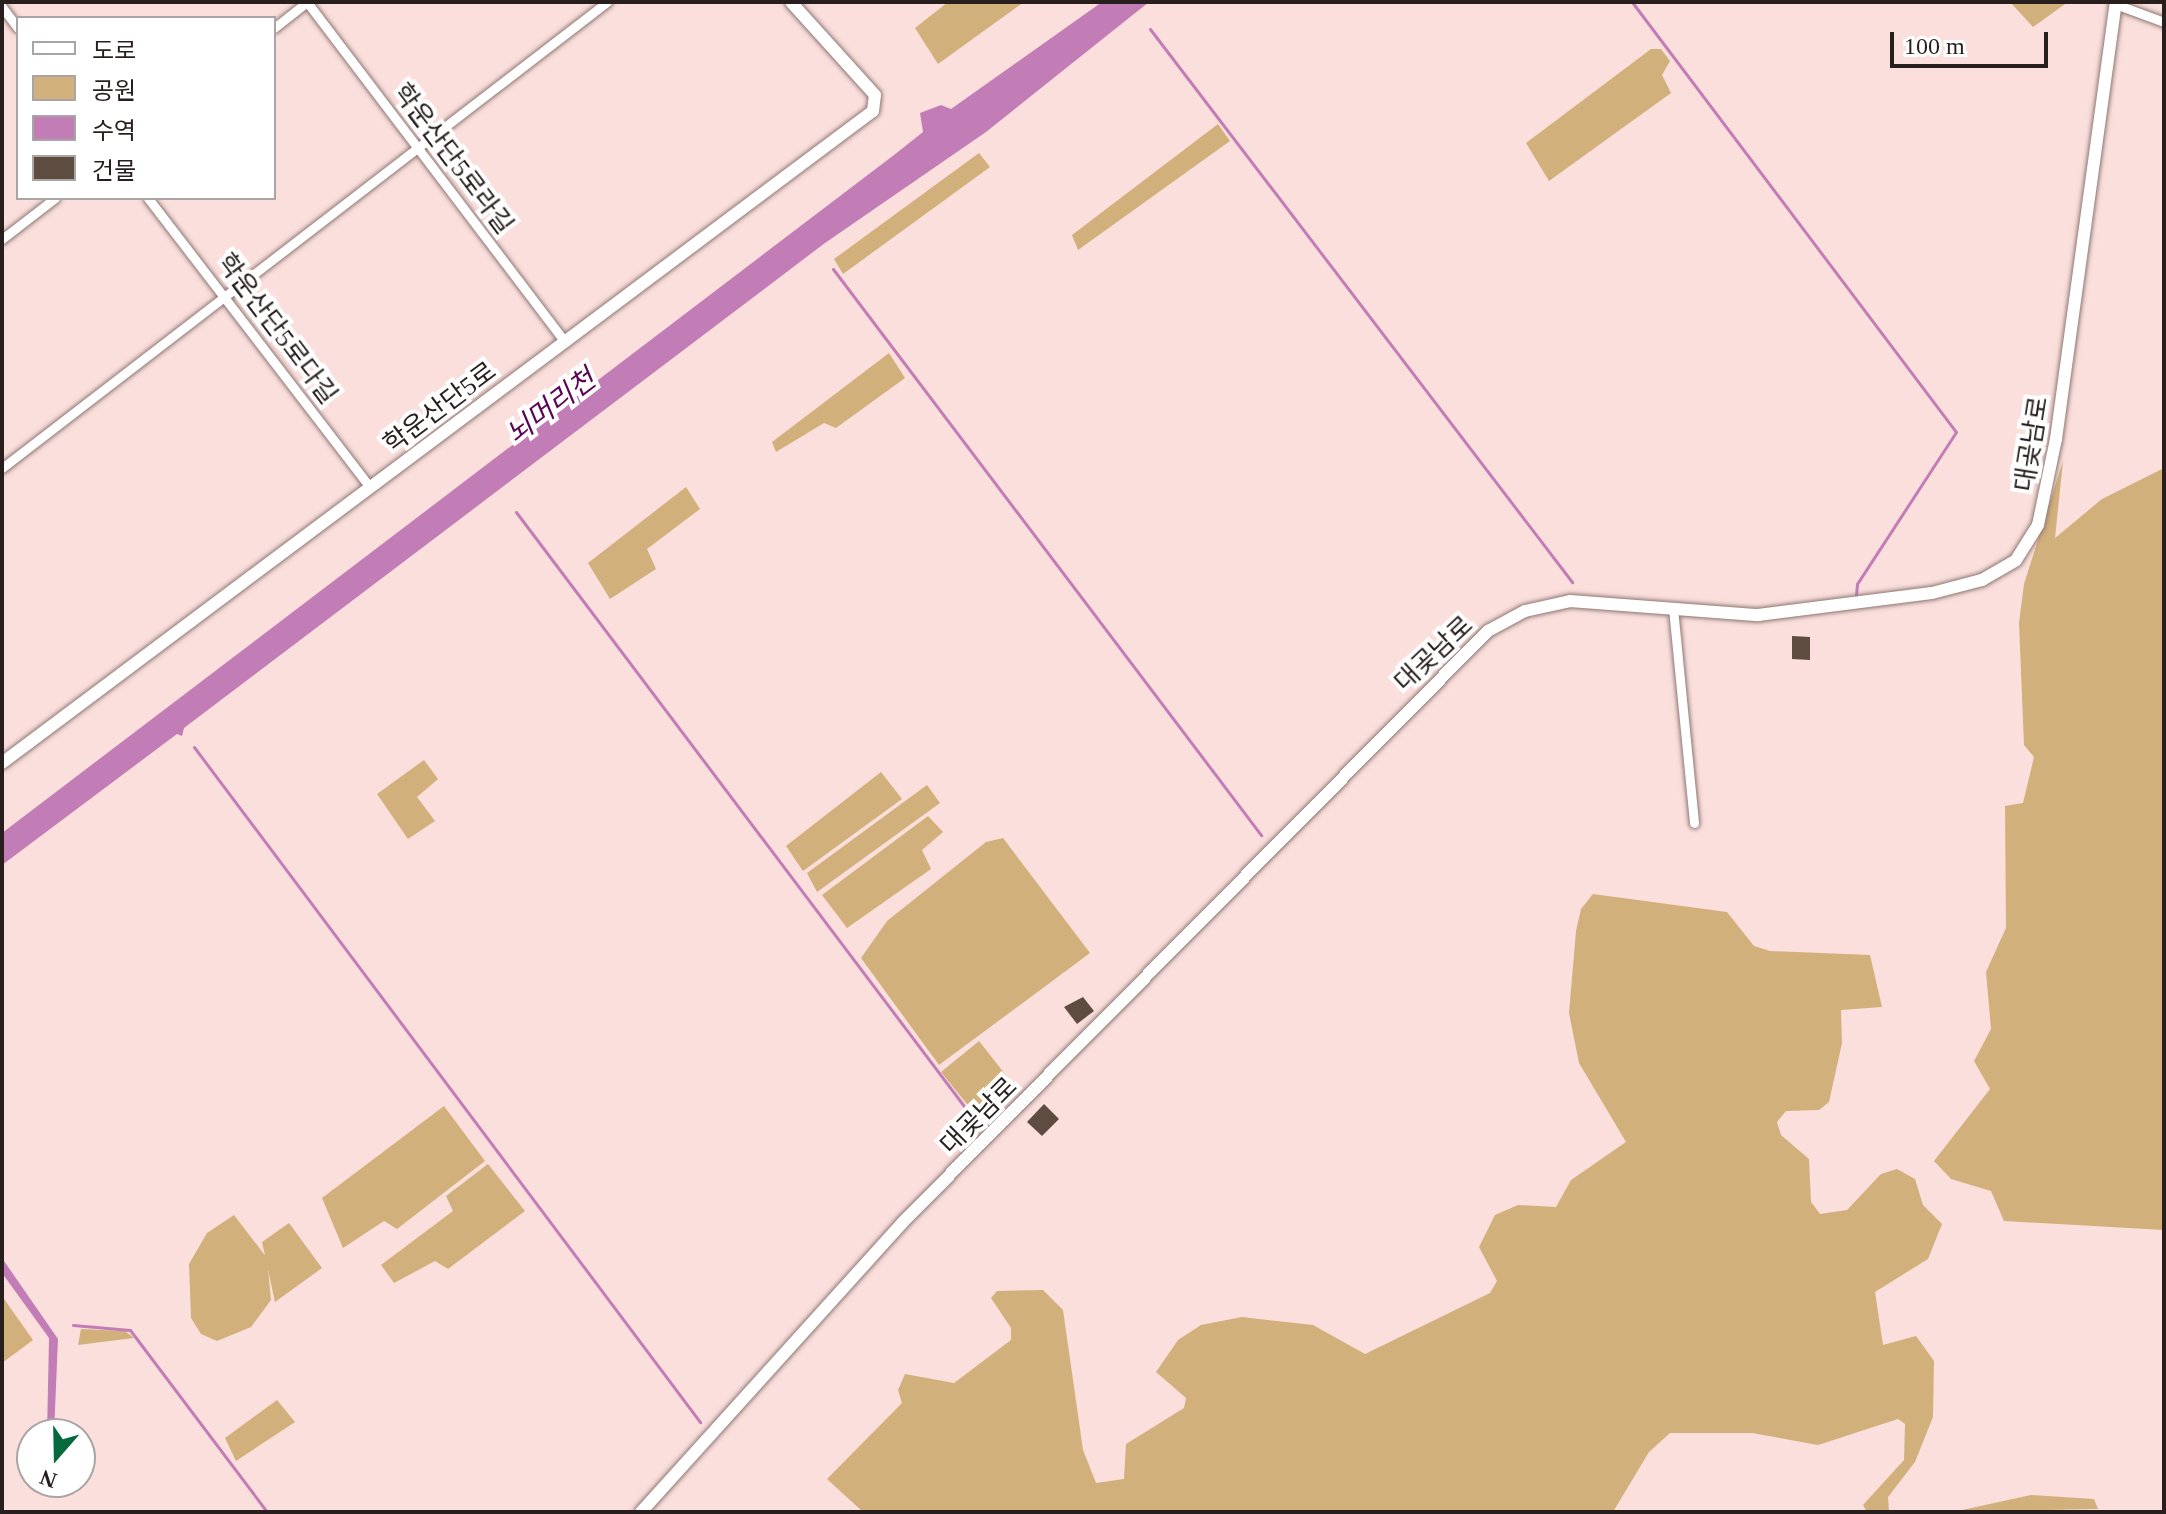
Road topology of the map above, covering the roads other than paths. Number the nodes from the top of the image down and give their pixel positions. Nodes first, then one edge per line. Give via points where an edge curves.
1 (14, 2) edge
2 (307, 2) edge
3 (607, 2) edge
4 (791, 2) edge
5 (2117, 4) edge
6 (3, 9) edge
7 (2164, 22) edge
8 (16, 25) edge
9 (276, 26) edge
10 (417, 147) junction
11 (52, 200) edge
12 (150, 200) edge
13 (2, 239) edge
14 (224, 296) junction
15 (565, 342) junction
16 (2, 468) edge
17 (370, 487) junction
18 (1673, 608) junction
19 (2, 763) edge
20 (1694, 823) dead end
21 (641, 1512) edge

1 - 6 street
2 - 9 street
2 - 10 street, 학운산단5로라길
3 - 10 street
4 - 15 street, 학운산단5로 via 875,95 873,111
5 - 7 street, 대곶남로
5 - 18 street, 대곶남로 via 2056,439 2045,504 2025,550 1982,580 1932,593 1758,615
6 - 8 street
10 - 14 street
10 - 15 street, 학운산단5로라길
11 - 13 street
12 - 14 street, 학운산단5로다길
14 - 16 street
14 - 17 street, 학운산단5로다길
15 - 17 street, 학운산단5로
17 - 19 street, 학운산단5로
18 - 20 street
18 - 21 street, 대곶남로 via 1556,602 1507,619 1476,640 864,1263

